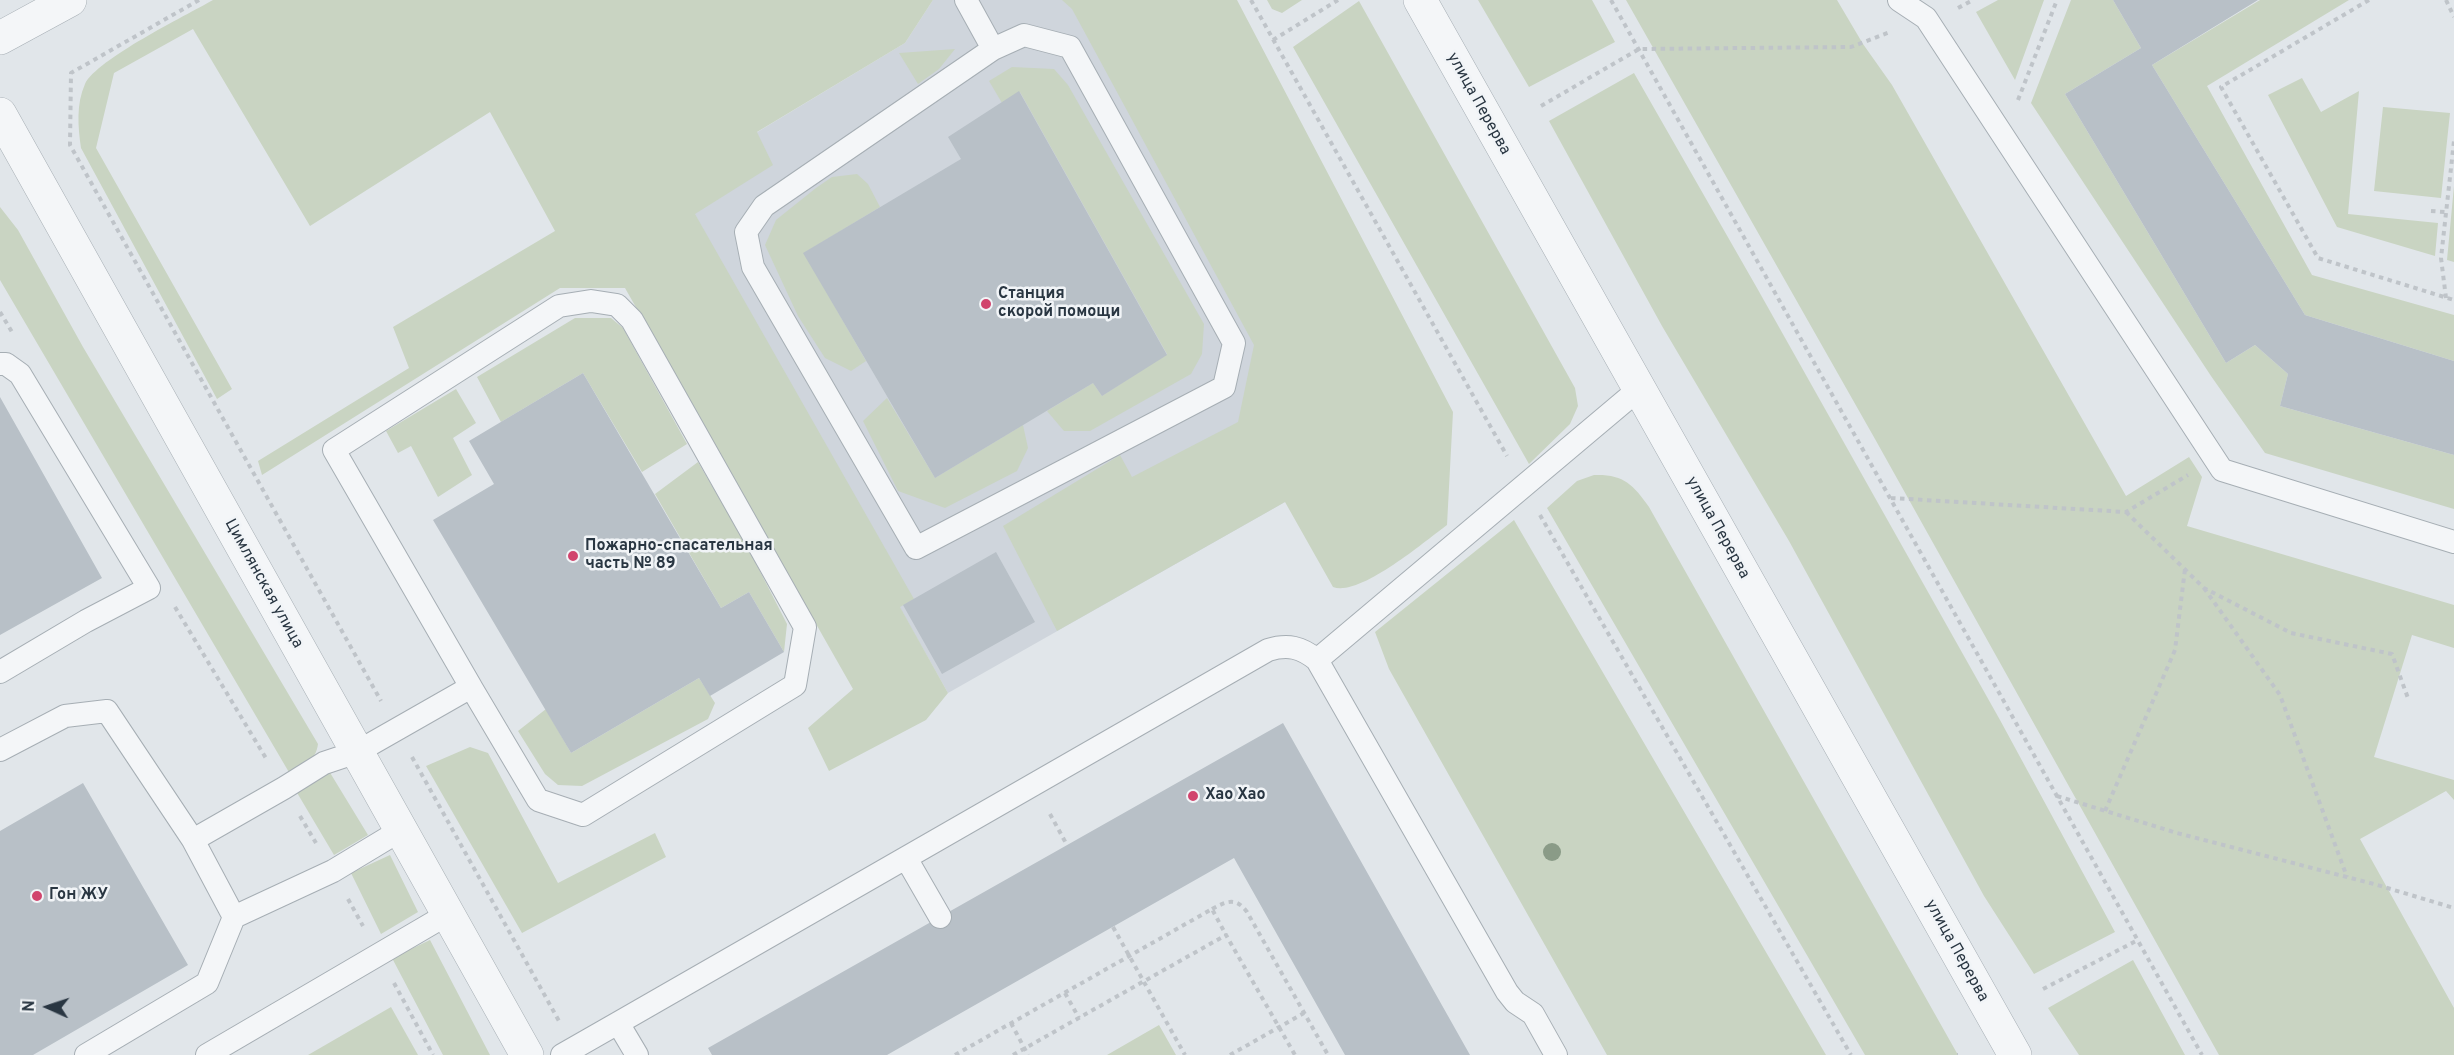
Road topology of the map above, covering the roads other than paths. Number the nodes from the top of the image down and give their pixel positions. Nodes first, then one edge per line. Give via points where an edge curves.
1 (70, 0) edge
2 (966, 0) edge
3 (1420, 0) edge
4 (1899, 0) edge
5 (0, 38) edge
6 (993, 49) junction
7 (0, 114) edge
8 (0, 364) edge
9 (1639, 389) junction
10 (2454, 542) edge
11 (1317, 660) junction
12 (0, 672) edge
13 (471, 687) junction
14 (0, 750) edge
15 (357, 752) junction
16 (401, 830) junction
17 (193, 840) junction
18 (906, 858) junction
19 (448, 914) junction
20 (234, 917) junction
21 (940, 917) dead end
22 (618, 1023) junction
23 (568, 1051) edge
24 (86, 1055) edge
25 (207, 1055) edge
26 (526, 1055) edge
27 (637, 1055) edge
28 (1556, 1055) edge
29 (2015, 1055) edge

1 - 5 street
2 - 6 lane
3 - 9 street, улица Перерва
4 - 10 lane via 1926,18 2222,470
6 - 6 lane via 764,206 746,232 753,267 916,548 1224,387 1234,343 1070,47 1024,35
7 - 15 street, Цимлянская улица
8 - 12 lane via 20,374 149,588
9 - 11 lane
9 - 29 street, улица Перерва
11 - 18 lane via 1296,648 1268,650
11 - 28 lane via 1507,992 1533,1014
13 - 13 lane via 538,800 583,815 795,685 805,627 632,320 617,305 591,300 559,306 334,450
13 - 15 lane
14 - 17 lane via 65,716 107,711
15 - 16 street, Цимлянская улица
15 - 17 lane via 324,763
16 - 19 street, Цимлянская улица
16 - 20 lane via 333,871
17 - 20 lane
18 - 21 lane
18 - 22 lane
19 - 25 lane
19 - 26 street, Цимлянская улица
20 - 24 lane via 207,983
22 - 23 lane
22 - 27 lane

